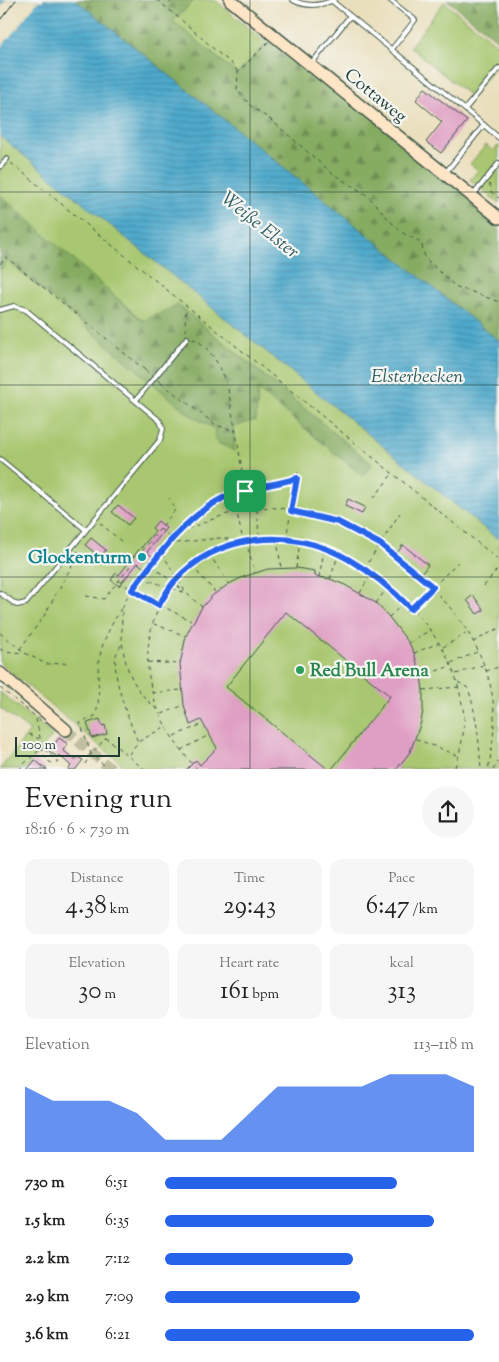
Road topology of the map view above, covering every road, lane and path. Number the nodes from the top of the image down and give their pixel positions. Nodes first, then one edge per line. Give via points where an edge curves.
1 (16, 0) edge
2 (157, 0) edge
3 (230, 0) edge
4 (293, 0) edge
5 (390, 0) edge
6 (168, 1) edge
7 (333, 1) edge
8 (171, 3) dead end
9 (350, 16) junction
10 (0, 20) edge
11 (274, 36) junction
12 (392, 49) junction
13 (311, 65) junction
14 (499, 68) edge
15 (238, 72) junction
16 (465, 109) junction
17 (484, 125) junction
18 (499, 138) edge
19 (6, 159) joint
20 (499, 163) edge
21 (0, 167) edge
22 (444, 173) junction
23 (485, 180) junction
24 (472, 197) junction
25 (499, 198) edge
26 (499, 218) edge
27 (0, 264) edge
28 (499, 302) edge
29 (188, 308) junction
30 (0, 310) edge
31 (187, 338) junction
32 (136, 400) junction
33 (236, 432) junction
34 (0, 459) edge
35 (298, 472) dead end
36 (393, 473) junction
37 (297, 478) junction
38 (245, 491) junction
39 (169, 498) dead end
40 (374, 498) dead end
41 (257, 508) junction
42 (247, 510) junction
43 (291, 511) junction
44 (237, 512) junction
45 (400, 513) dead end
46 (98, 522) dead end
47 (160, 529) junction
48 (86, 530) junction
49 (178, 535) junction
50 (277, 538) junction
51 (260, 539) junction
52 (286, 539) junction
53 (173, 540) junction
54 (244, 541) junction
55 (122, 542) dead end
56 (300, 542) junction
57 (168, 544) junction
58 (380, 544) junction
59 (324, 550) junction
60 (161, 553) junction
61 (209, 554) junction
62 (338, 555) junction
63 (65, 556) junction
64 (499, 560) edge
65 (458, 562) dead end
66 (151, 565) junction
67 (191, 566) junction
68 (296, 567) dead end
69 (499, 567) edge
70 (281, 568) dead end
71 (364, 570) junction
72 (255, 573) dead end
73 (370, 574) junction
74 (320, 576) dead end
75 (141, 578) junction
76 (330, 579) dead end
77 (118, 581) junction
78 (229, 584) dead end
79 (484, 586) dead end
80 (433, 587) junction
81 (388, 588) junction
82 (132, 590) junction
83 (215, 592) dead end
84 (360, 592) dead end
85 (0, 593) edge
86 (186, 593) junction
87 (86, 596) dead end
88 (405, 602) junction
89 (376, 603) dead end
90 (159, 605) junction
91 (123, 606) junction
92 (202, 607) dead end
93 (411, 609) junction
94 (390, 616) dead end
95 (191, 621) dead end
96 (153, 624) junction
97 (499, 628) edge
98 (430, 630) junction
99 (0, 633) edge
100 (468, 633) junction
101 (186, 636) dead end
102 (473, 642) junction
103 (409, 643) dead end
104 (439, 643) junction
105 (122, 644) junction
106 (0, 648) edge
107 (442, 648) junction
108 (20, 649) junction
109 (478, 651) junction
110 (25, 653) junction
111 (414, 653) dead end
112 (148, 662) junction
113 (67, 664) dead end
114 (180, 664) dead end
115 (451, 665) junction
116 (484, 665) junction
117 (499, 666) edge
118 (486, 671) junction
119 (0, 674) edge
120 (455, 675) junction
121 (421, 676) dead end
122 (457, 682) junction
123 (459, 687) junction
124 (0, 688) edge
125 (180, 690) dead end
126 (423, 690) dead end
127 (152, 693) junction
128 (183, 705) dead end
129 (157, 708) junction
130 (160, 715) junction
131 (203, 724) dead end
132 (166, 726) junction
133 (66, 730) tunnel mouth
134 (29, 734) dead end
135 (209, 735) dead end
136 (173, 737) junction
137 (40, 739) junction
138 (416, 739) dead end
139 (138, 742) junction
140 (42, 747) junction
141 (181, 750) junction
142 (92, 754) junction
143 (128, 755) junction
144 (459, 756) junction
145 (85, 764) dead end
146 (20, 769) edge
147 (109, 769) edge
148 (144, 769) edge
149 (197, 769) edge
150 (454, 769) edge
151 (481, 769) edge
152 (488, 769) edge

1 - 10 path
2 - 15 path via 233,64
3 - 11 street, Cottaweg
4 - 7 lane via 312,5
5 - 12 lane via 415,20
6 - 8 path
7 - 9 lane
9 - 12 lane
9 - 13 lane
11 - 13 street, Cottaweg
11 - 15 path
12 - 16 lane
13 - 22 street, Cottaweg
14 - 16 lane
15 - 28 path via 237,90 252,108 271,120 333,174 367,195 403,233 421,242 425,258 457,288
16 - 17 lane
17 - 18 lane
17 - 22 lane
19 - 21 lane
19 - 29 path
20 - 23 lane
22 - 24 street, Cottaweg
23 - 24 lane
23 - 25 path via 492,187 491,192
24 - 26 street, Cottaweg
27 - 33 path, bridge via 6,257 216,425
29 - 31 path via 185,312
29 - 36 path
30 - 32 lane via 14,306 26,310
31 - 32 lane
31 - 33 path via 197,339 205,346 222,372
32 - 48 lane via 160,421 162,437
33 - 38 path
34 - 48 lane
35 - 37 path
36 - 40 path
36 - 64 path
37 - 38 path
37 - 43 path
38 - 42 path
38 - 49 path via 224,497 199,513
39 - 47 path via 175,510
41 - 42 path
41 - 43 path
41 - 51 path
42 - 44 path
43 - 52 path
43 - 58 path via 338,522
44 - 49 path
44 - 54 path
45 - 58 path
46 - 55 path
47 - 53 path
47 - 77 path
48 - 63 lane
49 - 53 path
50 - 51 path
50 - 52 path
50 - 70 path
51 - 54 path
52 - 56 path
53 - 57 path
54 - 57 path via 219,538
54 - 61 path
54 - 72 path
56 - 59 path
56 - 68 path
57 - 60 path
58 - 71 path
58 - 80 path
59 - 62 path
59 - 74 path
60 - 66 path
60 - 86 path
61 - 67 path
61 - 78 path
62 - 71 path
62 - 76 path
63 - 85 lane via 23,605 14,604
63 - 108 path via 76,551 79,553 44,616
65 - 80 path
66 - 75 path
66 - 86 path
67 - 83 path
67 - 90 path, bridge
69 - 79 path
71 - 73 path
73 - 81 path
73 - 84 path
75 - 82 path
75 - 86 path
77 - 82 path
77 - 87 path via 104,599
80 - 93 path
80 - 100 path
81 - 88 path
81 - 89 path
82 - 90 path
82 - 91 path
86 - 92 path
88 - 93 path
88 - 94 path
90 - 95 path
90 - 96 path
91 - 105 path
91 - 142 path via 106,635 99,662 98,708 95,716 80,722
93 - 98 path
96 - 101 path
96 - 112 path
97 - 102 path
98 - 103 path
98 - 104 path
99 - 108 path
100 - 102 path
100 - 107 path
102 - 109 path
104 - 107 path
104 - 111 path
105 - 129 path via 126,668 148,702
105 - 139 path via 116,654 117,678
106 - 110 path
107 - 115 path
108 - 110 path
109 - 115 path
109 - 116 path
110 - 113 path via 46,664
112 - 114 path
112 - 127 path
115 - 120 path
115 - 121 path
116 - 118 path
116 - 120 path
117 - 118 path
118 - 152 path via 495,713
119 - 133 street
120 - 122 path
122 - 123 path
122 - 151 path via 468,688 476,715
123 - 126 path
123 - 144 path via 464,725
124 - 137 path via 36,718
125 - 127 path
127 - 129 path
128 - 130 path
129 - 130 path
130 - 132 path
131 - 136 path
132 - 136 path
132 - 139 path
134 - 137 path
135 - 141 path
136 - 141 path
137 - 140 path
138 - 144 path
139 - 143 path
140 - 140 path via 56,760 58,763 48,762
140 - 146 path
141 - 149 path
142 - 143 path via 106,738
142 - 145 path
142 - 147 path
143 - 148 path
144 - 150 path

